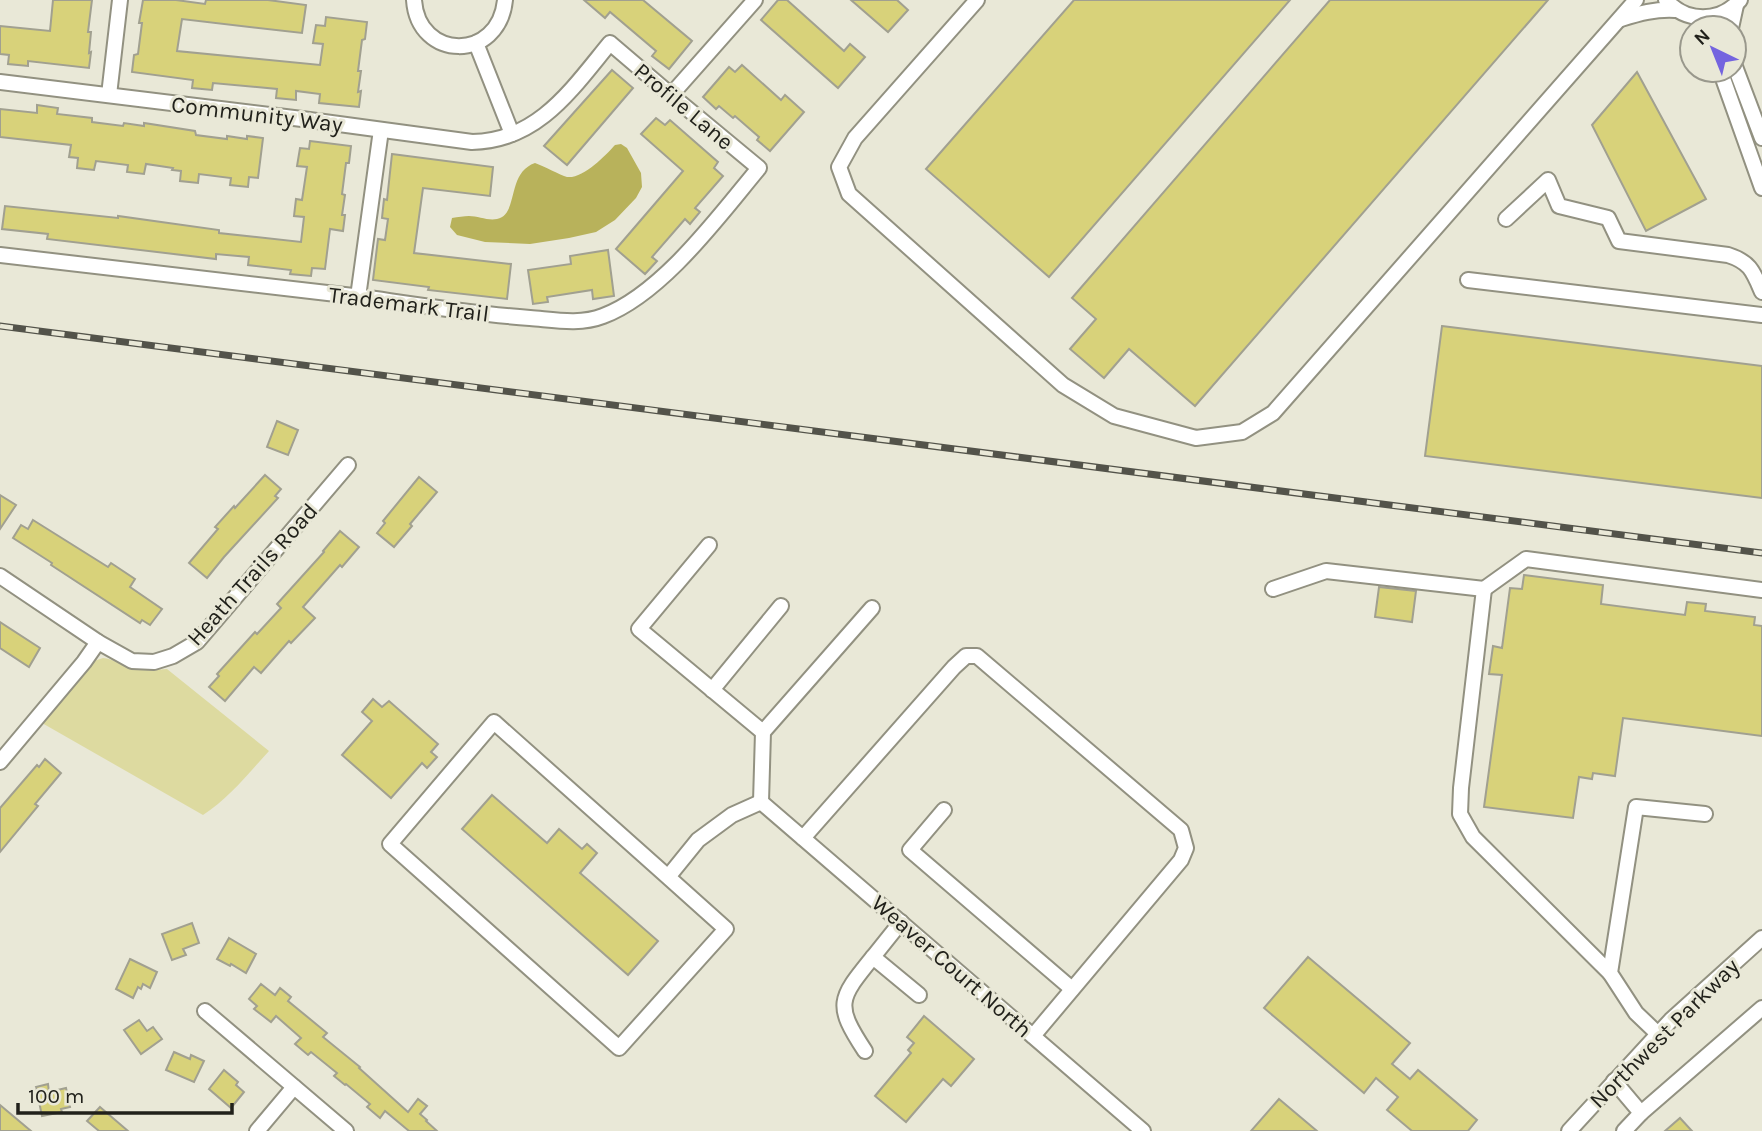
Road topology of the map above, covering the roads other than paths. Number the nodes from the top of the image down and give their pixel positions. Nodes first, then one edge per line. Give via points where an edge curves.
1 (120, 0) edge
2 (414, 0) edge
3 (505, 0) edge
4 (755, 0) edge
5 (977, 0) edge
6 (1636, 0) edge
7 (1738, 3) edge
8 (1676, 8) edge
9 (1619, 20) junction
10 (476, 43) junction
11 (610, 43) joint
12 (0, 82) edge
13 (1725, 84) edge
14 (1742, 84) edge
15 (109, 95) junction
16 (670, 95) junction
17 (381, 130) junction
18 (512, 134) junction
19 (1762, 138) edge
20 (759, 168) joint
21 (1762, 188) edge
22 (1506, 219) dead end
23 (0, 255) edge
24 (1468, 280) dead end
25 (1762, 292) edge
26 (358, 297) junction
27 (1762, 315) edge
28 (348, 465) dead end
29 (709, 545) dead end
30 (0, 576) edge
31 (1273, 589) dead end
32 (1484, 589) junction
33 (1762, 590) edge
34 (781, 606) dead end
35 (872, 608) dead end
36 (98, 642) junction
37 (712, 690) junction
38 (762, 732) junction
39 (0, 762) edge
40 (761, 802) junction
41 (944, 810) dead end
42 (1705, 814) dead end
43 (803, 838) junction
44 (668, 877) junction
45 (901, 922) junction
46 (1762, 938) edge
47 (873, 957) junction
48 (1610, 973) junction
49 (1072, 989) junction
50 (919, 995) dead end
51 (1762, 1008) edge
52 (205, 1011) dead end
53 (1658, 1034) junction
54 (1033, 1036) junction
55 (865, 1051) dead end
56 (1614, 1081) junction
57 (294, 1087) junction
58 (1641, 1113) junction
59 (257, 1131) edge
60 (346, 1131) edge
61 (1143, 1131) edge
62 (1569, 1131) edge
63 (1624, 1131) edge

1 - 15 street
2 - 10 street via 423,28 434,39 460,47
3 - 10 street via 494,31
4 - 16 street
5 - 9 street via 855,138 839,167 849,194 1063,385 1114,416 1196,438 1242,432 1273,413
6 - 9 street
7 - 8 street via 1713,17 1700,18
8 - 9 street
10 - 18 street
11 - 16 street, Profile Lane
11 - 18 street, Community Way via 555,108
12 - 15 street, Community Way
13 - 21 street
14 - 19 street
15 - 17 street, Community Way
16 - 20 street, Profile Lane
17 - 18 street, Community Way via 472,142 490,142
17 - 26 street
20 - 26 street, Trademark Trail via 701,238 662,276 631,302 601,317 577,322 503,316
22 - 25 street via 1548,180 1559,206 1608,218 1619,241 1743,260
23 - 26 street, Trademark Trail
24 - 27 street
28 - 36 street, Heath Trails Road via 197,642 154,662 132,661
29 - 37 street via 639,629
30 - 36 street, Heath Trails Road
31 - 32 street via 1326,571
32 - 33 street via 1527,559
32 - 48 street via 1460,814 1473,837
34 - 37 street
35 - 38 street
36 - 39 street
37 - 38 street
38 - 40 street
40 - 43 street, Weaver Court North
40 - 44 street via 732,815 698,840
41 - 49 street via 910,850
42 - 48 street via 1636,807
43 - 45 street, Weaver Court North
43 - 49 street via 954,667 966,656 977,656 1181,830 1186,848 1181,860
44 - 44 street via 495,722 390,844 619,1048 726,929
45 - 47 street
45 - 54 street, Weaver Court North
46 - 53 street, Northwest Parkway
47 - 50 street
47 - 55 street via 851,984 842,1007
48 - 53 street via 1636,1013
49 - 54 street
51 - 58 street
52 - 57 street
53 - 56 street, Northwest Parkway
54 - 61 street, Weaver Court North
56 - 58 street
56 - 62 street, Northwest Parkway
57 - 59 street
57 - 60 street
58 - 63 street

